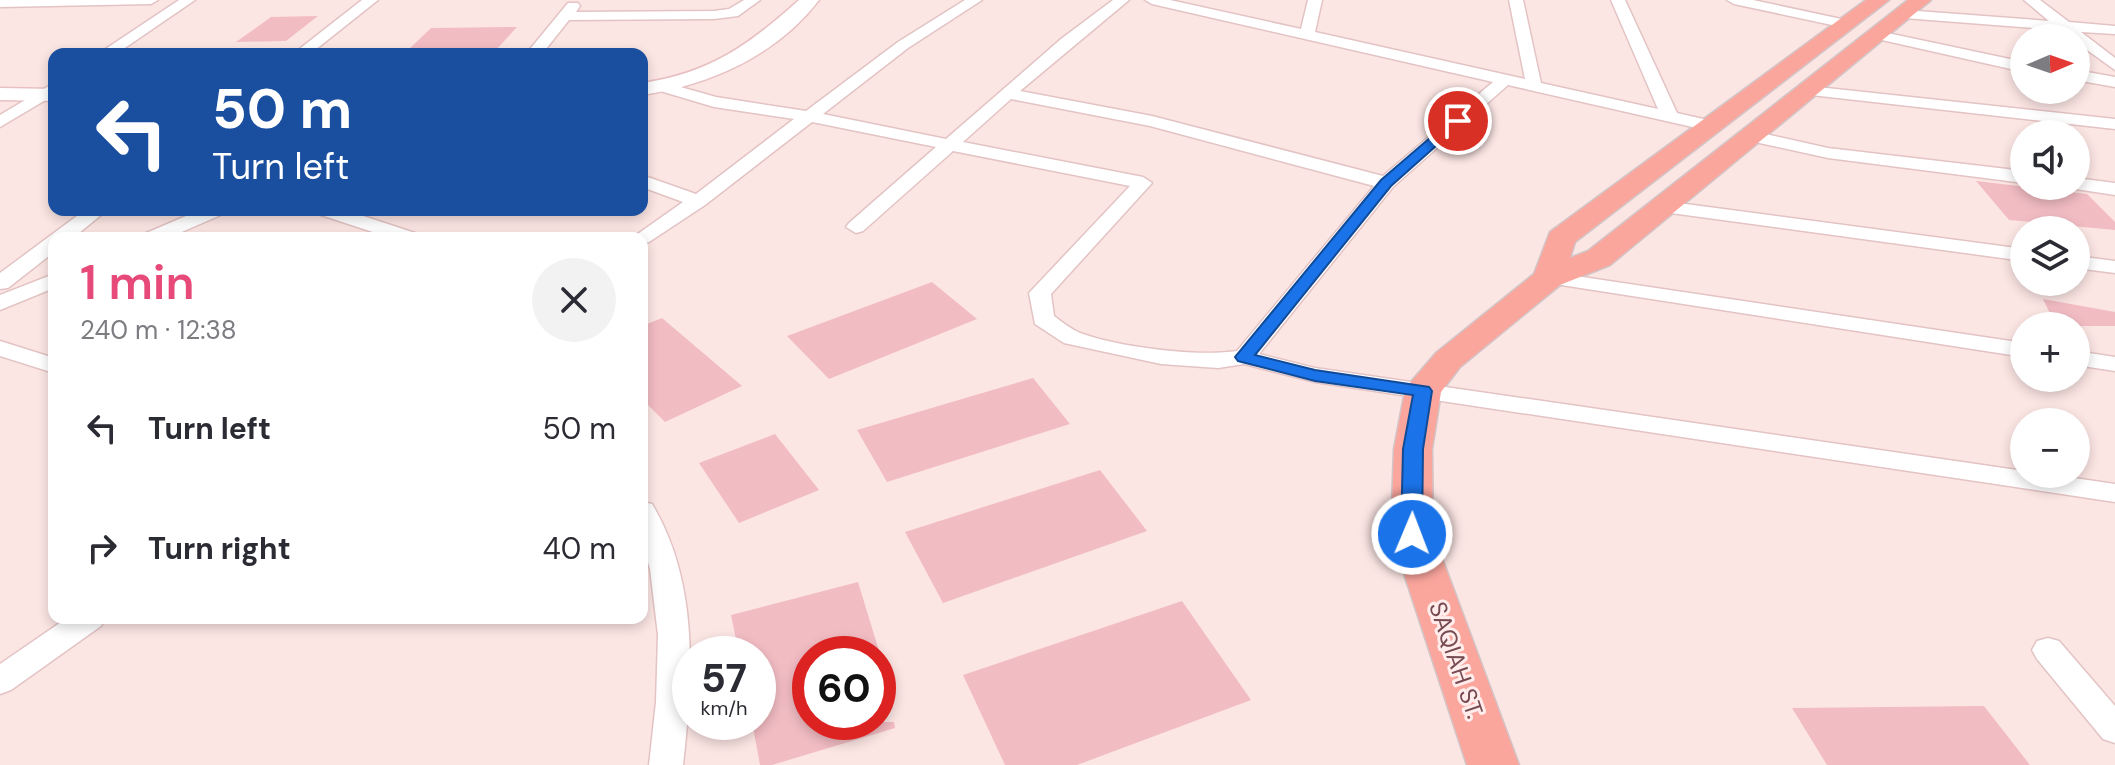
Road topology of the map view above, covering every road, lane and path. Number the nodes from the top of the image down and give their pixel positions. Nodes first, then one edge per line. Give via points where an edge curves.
1 (151, 0) edge
2 (188, 0) edge
3 (371, 0) edge
4 (577, 0) edge
5 (753, 0) edge
6 (810, 0) edge
7 (975, 0) edge
8 (1122, 0) edge
9 (1152, 0) edge
10 (1315, 0) edge
11 (1516, 0) edge
12 (1618, 0) edge
13 (1734, 0) edge
14 (1822, 0) edge
15 (1879, 0) edge
16 (2031, 0) edge
17 (0, 3) edge
18 (1187, 3) edge
19 (1913, 7) edge
20 (565, 16) junction
21 (1846, 24) junction
22 (2043, 24) edge
23 (2062, 24) edge
24 (2090, 28) edge
25 (2115, 30) edge
26 (1307, 35) junction
27 (1878, 35) junction
28 (2090, 46) edge
29 (115, 48) edge
30 (309, 48) edge
31 (539, 48) edge
32 (2010, 64) edge
33 (2115, 65) edge
34 (2090, 78) edge
35 (1505, 80) junction
36 (2115, 82) edge
37 (1534, 86) junction
38 (652, 88) edge
39 (1808, 91) junction
40 (48, 93) edge
41 (1007, 93) junction
42 (0, 94) edge
43 (48, 94) edge
44 (811, 117) junction
45 (1670, 117) junction
46 (0, 122) edge
47 (2115, 124) edge
48 (1710, 126) junction
49 (1752, 136) junction
50 (948, 145) junction
51 (2010, 175) edge
52 (648, 183) edge
53 (1386, 183) junction
54 (2090, 186) edge
55 (2115, 189) edge
56 (698, 201) junction
57 (1663, 207) junction
58 (89, 216) edge
59 (202, 216) edge
60 (343, 216) edge
61 (856, 227) dead end
62 (68, 232) edge
63 (165, 232) edge
64 (393, 232) edge
65 (648, 234) edge
66 (48, 247) edge
67 (2010, 253) edge
68 (2090, 264) edge
69 (2115, 267) edge
70 (1549, 278) junction
71 (0, 283) edge
72 (48, 283) edge
73 (0, 303) edge
74 (0, 348) edge
75 (2010, 348) edge
76 (1244, 357) junction
77 (2090, 360) edge
78 (48, 364) edge
79 (2115, 364) edge
80 (1423, 391) junction
81 (2115, 493) edge
82 (648, 522) edge
83 (81, 624) edge
84 (2048, 650) dead end
85 (0, 681) edge
86 (2115, 729) edge
87 (666, 765) edge
88 (1493, 765) edge

1 - 17 street
2 - 29 street
3 - 30 street
4 - 20 street
5 - 20 street via 733,13 714,15
6 - 38 street via 726,68
7 - 44 street via 903,45
8 - 41 street
9 - 18 street
10 - 26 street
11 - 37 street
12 - 45 street
13 - 21 street
14 - 21 street
15 - 21 main road
16 - 23 street
18 - 26 street
19 - 22 street
19 - 27 main road, SAQIAH ST.
20 - 31 street
21 - 48 main road
24 - 25 street
26 - 35 street
27 - 32 street
27 - 39 main road, SAQIAH ST.
28 - 33 street
34 - 36 street
35 - 37 street
35 - 53 street
37 - 45 street
38 - 44 street
39 - 47 street
39 - 49 main road, SAQIAH ST.
40 - 42 street
41 - 50 street
41 - 53 street via 1152,121
43 - 46 street
44 - 50 street
44 - 56 street
45 - 48 street
48 - 70 main road via 1561,238
49 - 51 street via 1828,153
49 - 57 main road, SAQIAH ST.
50 - 61 street
50 - 76 street via 1143,183 1040,293 1043,319 1072,338 1161,357
52 - 56 street
53 - 76 street
54 - 55 street
56 - 65 street
57 - 67 street
57 - 70 main road, SAQIAH ST. via 1599,258
58 - 62 street
59 - 63 street
60 - 64 street
66 - 71 street
68 - 69 street
70 - 75 street
70 - 80 main road, SAQIAH ST. via 1448,360
72 - 73 street
74 - 78 street
76 - 80 street via 1315,375
77 - 79 street
80 - 81 street
80 - 88 main road, SAQIAH ST. via 1413,449 1412,534
82 - 87 street via 673,614
83 - 85 street
84 - 86 street

